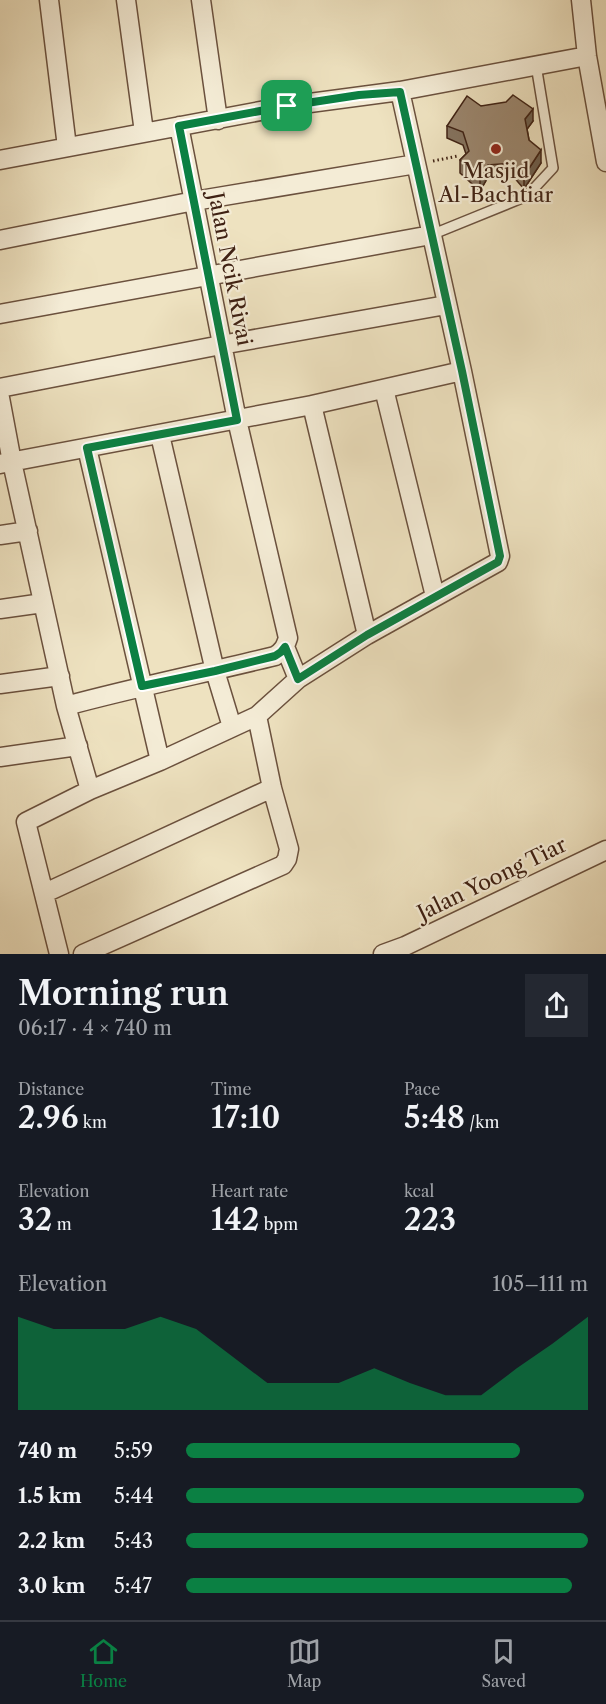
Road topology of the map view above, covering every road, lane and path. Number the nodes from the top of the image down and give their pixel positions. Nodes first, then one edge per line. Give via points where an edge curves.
1 (49, 0) edge
2 (126, 0) edge
3 (201, 0) edge
4 (581, 0) edge
5 (587, 56) junction
6 (536, 66) junction
7 (400, 92) junction
8 (218, 120) junction
9 (179, 126) junction
10 (144, 132) junction
11 (67, 147) junction
12 (458, 156) dead end
13 (0, 160) edge
14 (606, 162) edge
15 (416, 164) junction
16 (194, 201) junction
17 (431, 236) junction
18 (0, 240) edge
19 (207, 275) junction
20 (446, 305) junction
21 (0, 314) edge
22 (221, 345) junction
23 (462, 371) junction
24 (0, 388) edge
25 (384, 389) junction
26 (0, 398) edge
27 (312, 405) junction
28 (237, 420) junction
29 (160, 435) junction
30 (87, 448) junction
31 (6, 463) edge
32 (28, 531) junction
33 (0, 535) edge
34 (435, 596) junction
35 (43, 603) junction
36 (0, 609) edge
37 (367, 635) junction
38 (286, 642) junction
39 (215, 671) junction
40 (60, 676) junction
41 (298, 679) junction
42 (0, 684) edge
43 (142, 686) junction
44 (66, 706) junction
45 (257, 716) junction
46 (232, 727) junction
47 (78, 746) junction
48 (0, 757) edge
49 (160, 760) junction
50 (272, 788) junction
51 (90, 790) junction
52 (606, 850) edge
53 (45, 893) junction
54 (407, 950) edge
55 (59, 954) edge
56 (83, 954) edge
57 (383, 954) edge

1 - 11 street
2 - 10 street
3 - 8 street
4 - 5 street
5 - 6 street
5 - 14 street
6 - 7 street
6 - 17 lane via 553,168 527,196
7 - 8 street via 287,106
7 - 15 street
8 - 9 street
9 - 10 street
9 - 16 street, Jalan Ncik Rivai
10 - 11 street
11 - 13 street
12 - 15 path
15 - 16 street
15 - 17 street
16 - 18 street
16 - 19 street, Jalan Ncik Rivai
17 - 19 street
17 - 20 street
19 - 21 street
19 - 22 street, Jalan Ncik Rivai
20 - 22 street
20 - 23 street
22 - 24 street
22 - 28 street, Jalan Ncik Rivai
23 - 25 street
23 - 34 street via 500,556 498,562
25 - 27 street
25 - 34 street
26 - 31 street
27 - 28 street
27 - 37 street
28 - 29 street
28 - 38 street, Jalan Ncik Rivai
29 - 30 street
29 - 39 street
30 - 31 street
30 - 43 street
31 - 32 street
32 - 33 street
32 - 35 street
34 - 37 street
35 - 36 street
35 - 40 street
37 - 41 street
38 - 39 street via 275,656
38 - 41 street, Jalan Ncik Rivai
39 - 43 street
39 - 46 street
40 - 42 street
40 - 44 street
41 - 45 street
43 - 44 street
43 - 49 street
44 - 47 street
45 - 46 street
45 - 50 street
46 - 49 street
47 - 48 street
47 - 51 street
49 - 51 street
50 - 53 street
50 - 56 street via 289,849 283,865
51 - 53 street via 26,822
52 - 54 street, Jalan Yoong Tiar
53 - 55 street
54 - 57 street, Jalan Yoong Tiar

